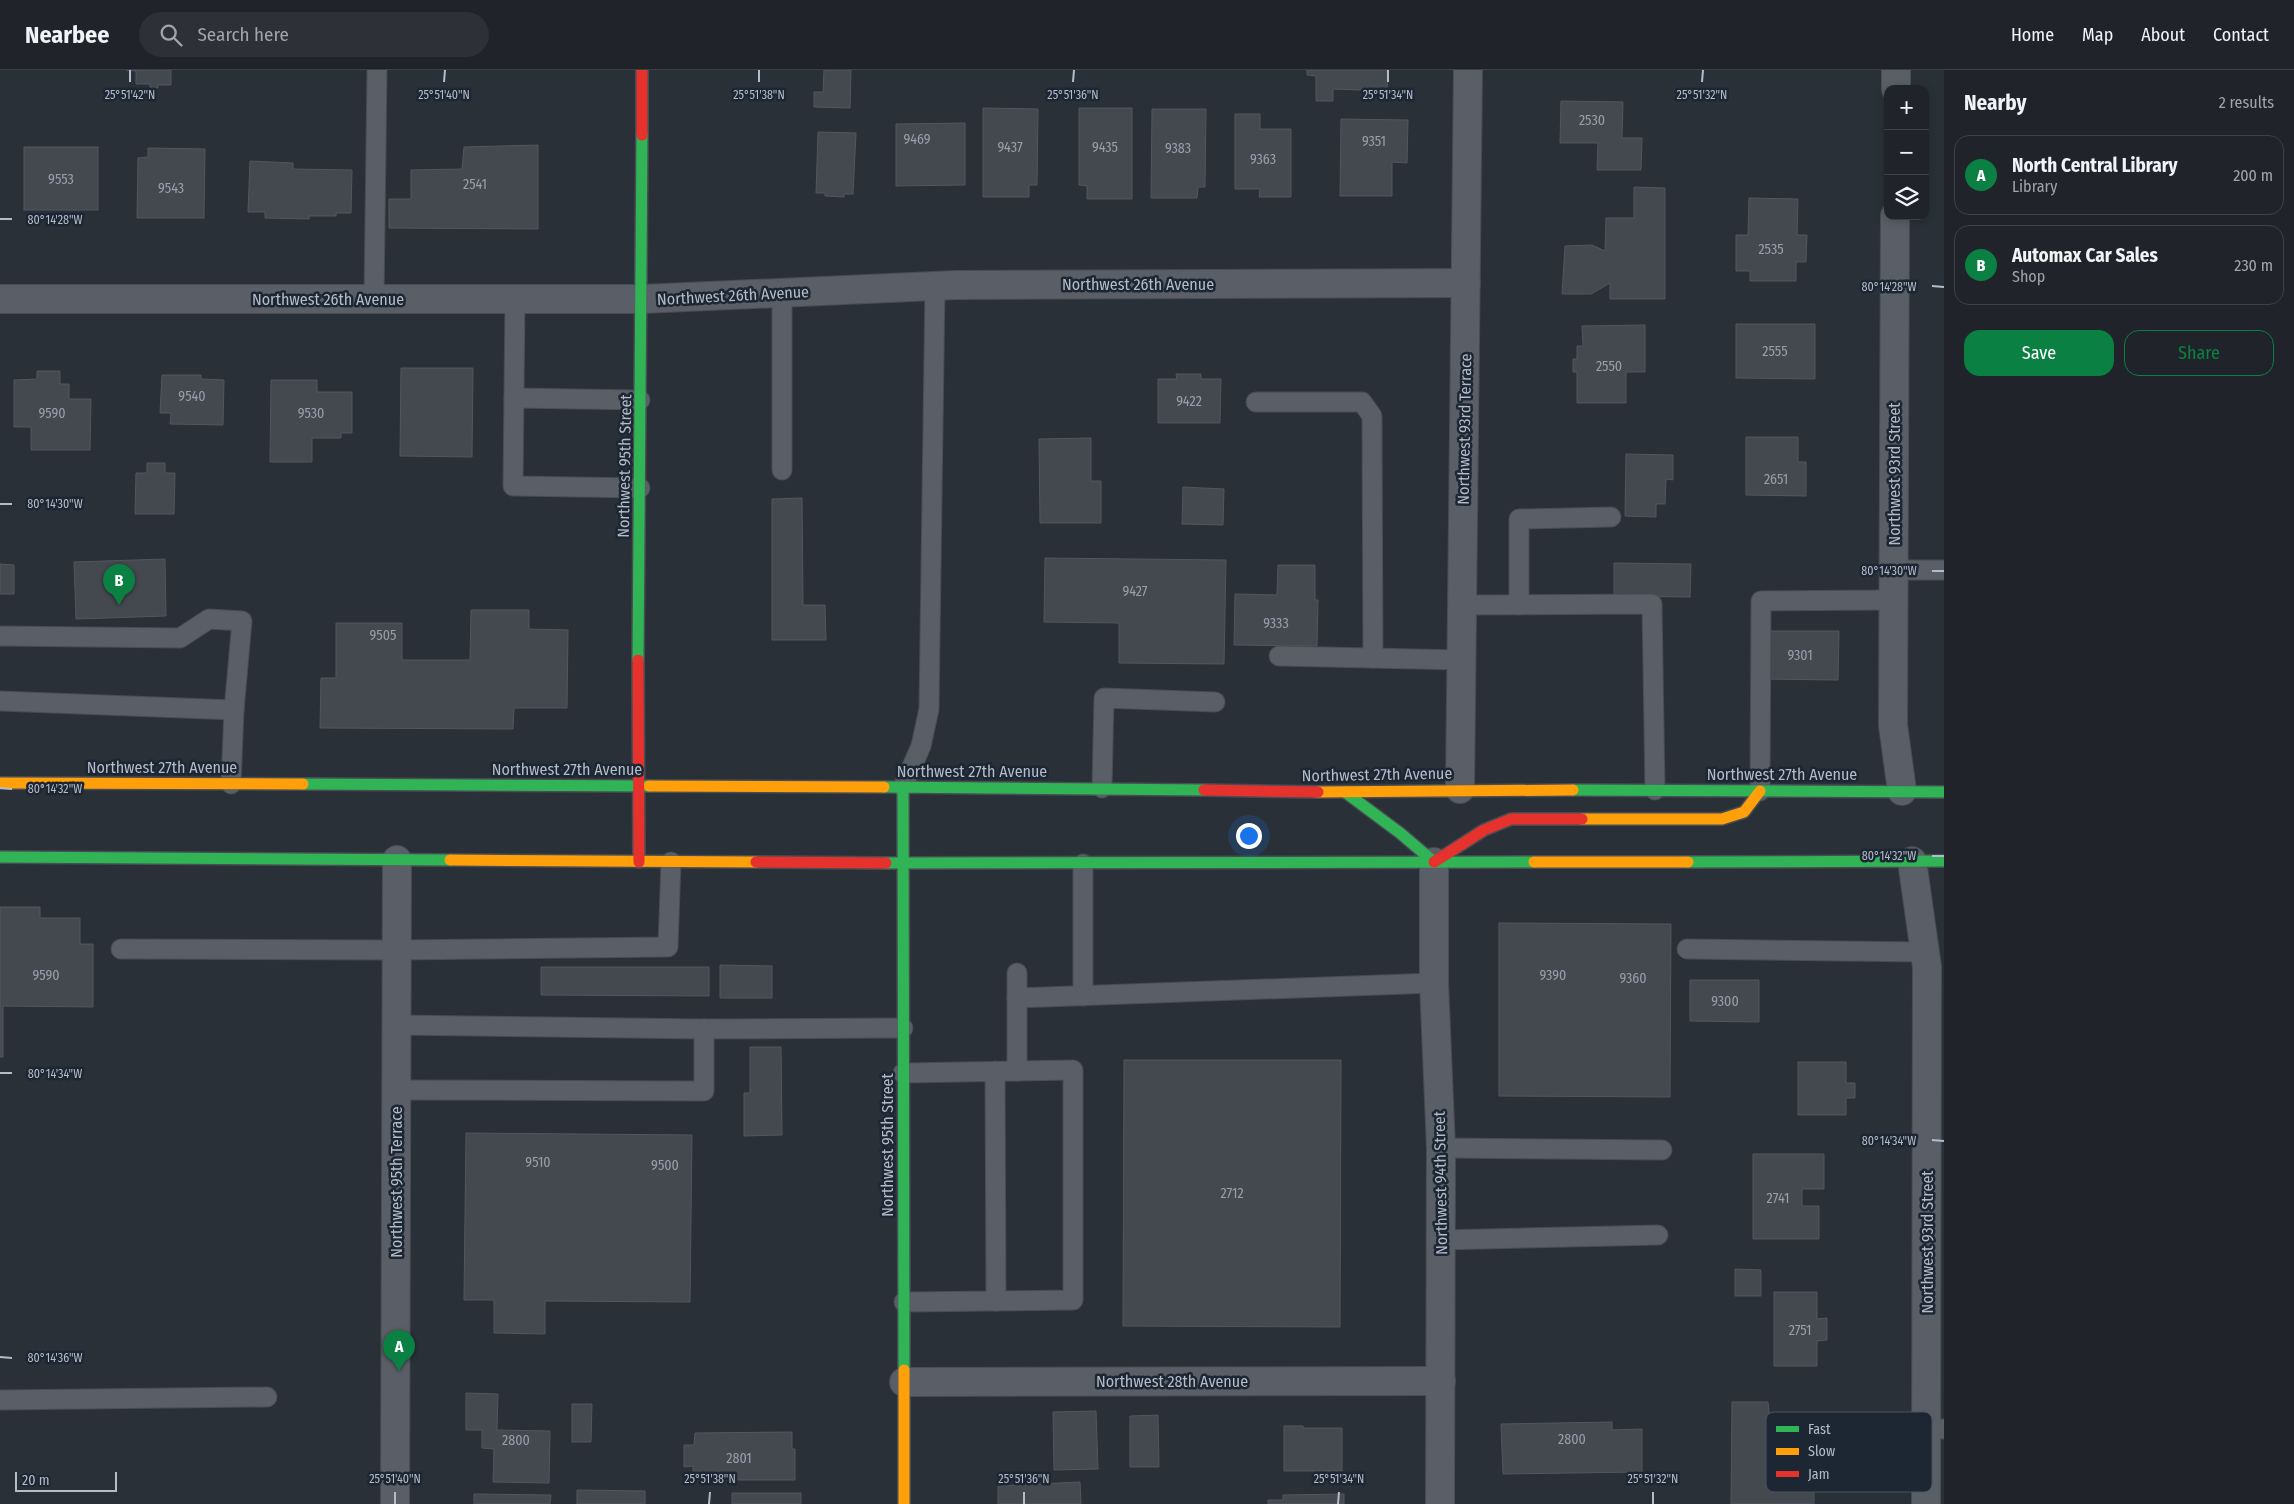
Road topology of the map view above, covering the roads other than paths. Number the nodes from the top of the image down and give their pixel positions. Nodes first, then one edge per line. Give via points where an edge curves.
1 (377, 70) edge
2 (642, 70) edge
3 (1468, 70) edge
4 (1896, 70) edge
5 (1896, 85) edge
6 (1895, 220) edge
7 (1466, 283) junction
8 (935, 285) junction
9 (782, 293) junction
10 (0, 299) edge
11 (374, 299) junction
12 (515, 299) junction
13 (642, 299) junction
14 (514, 398) junction
15 (640, 400) junction
16 (1256, 402) dead end
17 (782, 470) dead end
18 (640, 488) junction
19 (1611, 517) dead end
20 (1894, 570) junction
21 (1944, 570) edge
22 (1894, 600) junction
23 (1462, 605) junction
24 (1519, 605) junction
25 (0, 636) edge
26 (1278, 656) dead end
27 (1373, 658) junction
28 (1461, 660) junction
29 (0, 701) edge
30 (1215, 702) dead end
31 (234, 710) junction
32 (0, 783) edge
33 (231, 784) junction
34 (637, 786) junction
35 (903, 787) junction
36 (1102, 788) junction
37 (1460, 789) junction
38 (1655, 790) junction
39 (1760, 790) junction
40 (1902, 791) junction
41 (1345, 792) junction
42 (1944, 792) edge
43 (1944, 848) edge
44 (0, 857) edge
45 (397, 860) junction
46 (1912, 861) junction
47 (1944, 861) edge
48 (639, 862) junction
49 (671, 862) junction
50 (1434, 862) junction
51 (903, 864) junction
52 (1083, 864) junction
53 (121, 949) dead end
54 (1687, 949) dead end
55 (397, 950) junction
56 (1924, 952) junction
57 (1017, 973) dead end
58 (1434, 982) junction
59 (1083, 996) junction
60 (1018, 998) junction
61 (397, 1025) junction
62 (903, 1028) junction
63 (704, 1029) junction
64 (995, 1071) junction
65 (1017, 1071) junction
66 (903, 1073) junction
67 (397, 1090) junction
68 (1442, 1148) junction
69 (1662, 1150) dead end
70 (1935, 1161) edge
71 (1658, 1235) dead end
72 (1441, 1240) junction
73 (996, 1301) junction
74 (904, 1302) junction
75 (1441, 1381) junction
76 (904, 1382) junction
77 (267, 1397) dead end
78 (0, 1400) edge
79 (1935, 1429) edge
80 (1932, 1454) edge
81 (395, 1504) edge
82 (904, 1504) edge
83 (1440, 1504) edge

1 - 11 lane
2 - 13 main road, Northwest 95th Street
3 - 7 street, Northwest 93rd Terrace
4 - 5 street
6 - 20 street, Northwest 93rd Street
7 - 8 street, Northwest 26th Avenue
7 - 23 street, Northwest 93rd Terrace
8 - 9 street, Northwest 26th Avenue
8 - 35 lane via 928,709 921,746
9 - 13 street, Northwest 26th Avenue
9 - 17 lane
10 - 11 street, Northwest 26th Avenue
11 - 12 street, Northwest 26th Avenue
12 - 13 street, Northwest 26th Avenue
12 - 14 lane
13 - 15 main road, Northwest 95th Street
14 - 15 lane
14 - 18 lane via 513,486
15 - 18 main road, Northwest 95th Street
16 - 27 lane via 1362,402 1372,416
18 - 34 main road, Northwest 95th Street
19 - 24 lane via 1520,519
20 - 21 lane
20 - 22 street, Northwest 93rd Street
22 - 39 lane via 1761,601
22 - 40 street, Northwest 93rd Street via 1893,724
23 - 24 lane
23 - 28 street, Northwest 93rd Terrace
24 - 38 lane via 1652,604
25 - 31 lane via 180,638 209,619 242,621
26 - 27 lane
27 - 28 lane
28 - 37 street, Northwest 93rd Terrace
29 - 31 lane
30 - 36 lane via 1104,698
31 - 33 lane
32 - 33 main road, Northwest 27th Avenue
33 - 34 main road, Northwest 27th Avenue
34 - 35 main road, Northwest 27th Avenue
34 - 48 main road, Northwest 95th Street
35 - 36 main road, Northwest 27th Avenue
35 - 51 main road, Northwest 95th Street
36 - 41 main road, Northwest 27th Avenue
37 - 38 main road, Northwest 27th Avenue
37 - 41 main road, Northwest 27th Avenue
38 - 39 main road, Northwest 27th Avenue
39 - 40 main road, Northwest 27th Avenue
39 - 50 main road via 1744,812 1722,819 1511,819 1484,830
40 - 42 main road, Northwest 27th Avenue
41 - 50 main road
43 - 46 main road
44 - 45 main road
45 - 48 main road
45 - 55 street, Northwest 95th Terrace
46 - 47 main road
46 - 50 main road
46 - 56 street, Northwest 93rd Street
48 - 49 main road
49 - 51 main road
49 - 55 lane via 668,947
50 - 52 main road
50 - 58 street, Northwest 94th Street
51 - 52 main road
51 - 62 main road, Northwest 95th Street
52 - 59 lane
53 - 55 lane
54 - 56 lane
55 - 61 street, Northwest 95th Terrace
56 - 70 street, Northwest 93rd Street
57 - 60 lane
58 - 59 lane
58 - 68 street, Northwest 94th Street
59 - 60 lane
60 - 65 lane
61 - 63 lane
61 - 67 street, Northwest 95th Terrace
62 - 63 lane
62 - 66 main road, Northwest 95th Street
63 - 67 lane via 704,1091
64 - 65 lane
64 - 66 lane
64 - 73 lane
65 - 73 lane via 1073,1070 1073,1300
66 - 74 main road, Northwest 95th Street
67 - 81 street, Northwest 95th Terrace
68 - 69 lane
68 - 72 street, Northwest 94th Street
70 - 79 street, Northwest 93rd Street
71 - 72 lane
72 - 75 street, Northwest 94th Street
73 - 74 lane
74 - 76 main road, Northwest 95th Street
75 - 76 street, Northwest 28th Avenue
75 - 83 street, Northwest 94th Street
76 - 82 main road, Northwest 95th Street
77 - 78 lane
79 - 80 street, Northwest 93rd Street

